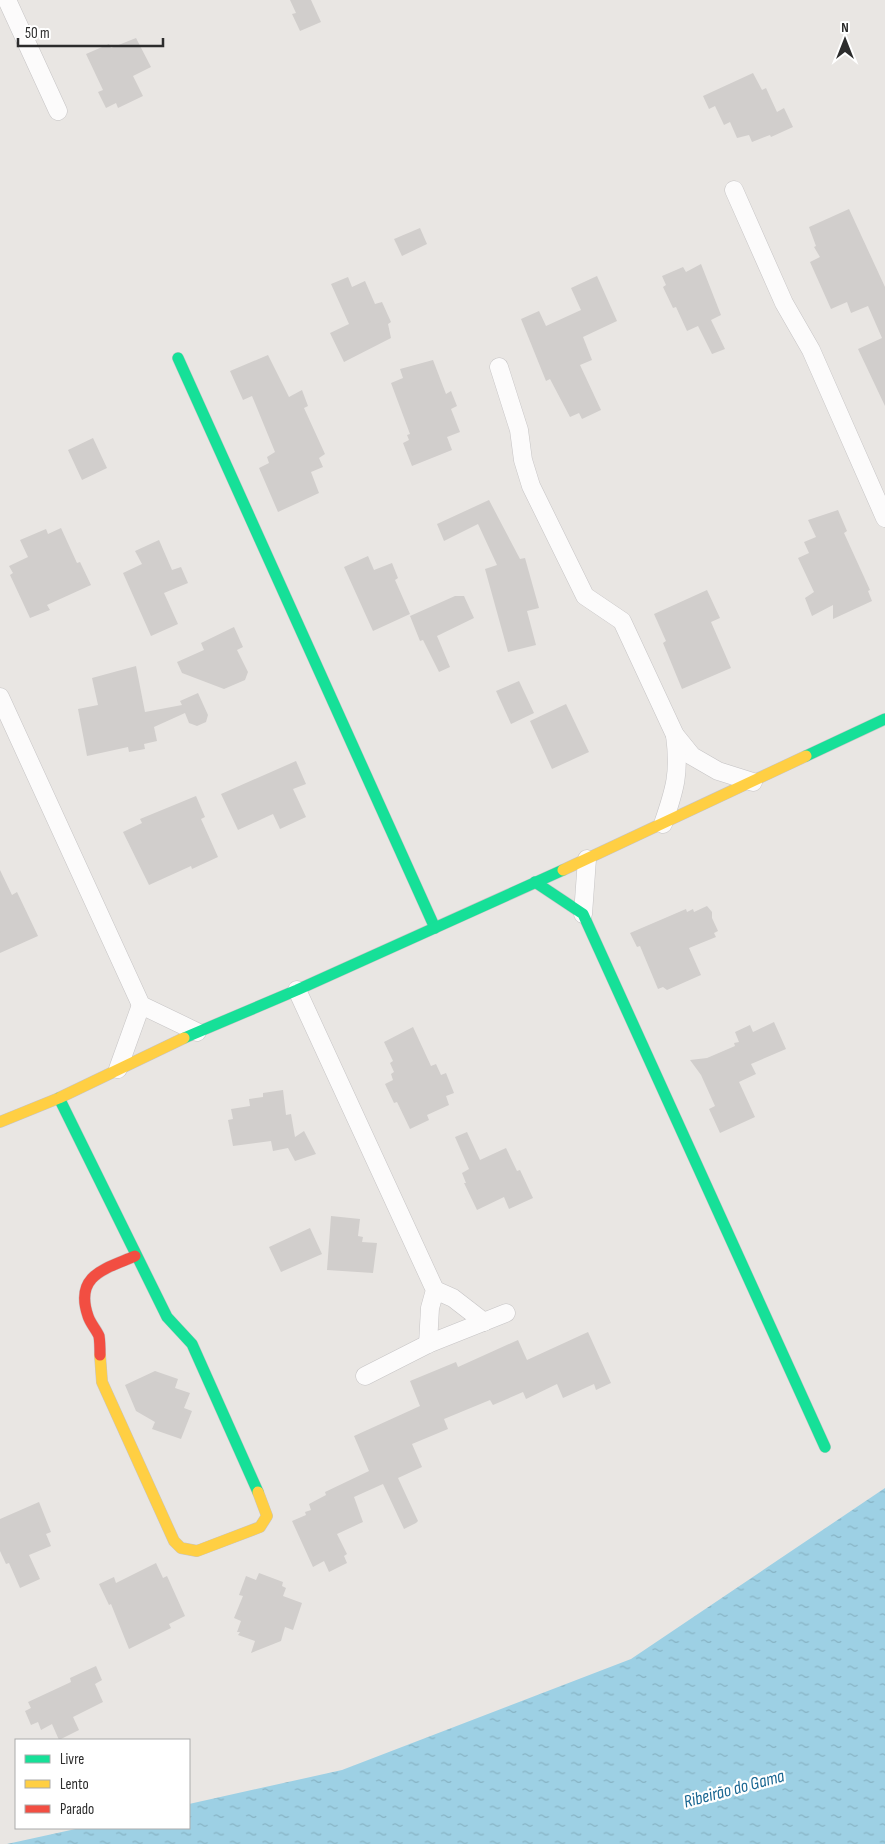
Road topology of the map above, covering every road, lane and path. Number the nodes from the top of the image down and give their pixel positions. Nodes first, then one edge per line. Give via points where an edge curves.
1 (7, 0) edge
2 (58, 111) dead end
3 (734, 190) dead end
4 (178, 358) dead end
5 (499, 367) dead end
6 (885, 518) edge
7 (0, 697) edge
8 (885, 719) edge
9 (675, 735) junction
10 (753, 782) junction
11 (663, 824) junction
12 (586, 859) junction
13 (536, 882) junction
14 (582, 914) junction
15 (434, 928) junction
16 (298, 990) junction
17 (141, 1005) junction
18 (198, 1032) junction
19 (118, 1068) junction
20 (59, 1098) junction
21 (0, 1122) edge
22 (135, 1256) junction
23 (434, 1290) junction
24 (506, 1313) dead end
25 (484, 1322) junction
26 (428, 1344) junction
27 (365, 1376) dead end
28 (826, 1446) dead end

1 - 2 street
3 - 6 street via 784,303 811,350
4 - 15 street
5 - 9 street via 519,430 531,486 585,596 622,621
7 - 17 street
8 - 10 street
9 - 10 street via 692,756 718,771
9 - 11 street via 679,764 675,790
10 - 11 street
11 - 12 street
12 - 13 street
12 - 14 street
13 - 14 street
13 - 15 street
14 - 28 street
15 - 16 street
16 - 18 street
16 - 23 street
17 - 18 street
17 - 19 street
18 - 19 street
19 - 20 street
20 - 21 street
20 - 22 street
22 - 22 street via 167,1317 192,1344 266,1509 267,1516 260,1527 198,1552 181,1548 174,1541 102,1382 99,1337 88,1316 85,1290 96,1273
23 - 25 street via 453,1298
23 - 26 street
24 - 25 street
25 - 26 street
26 - 27 street

